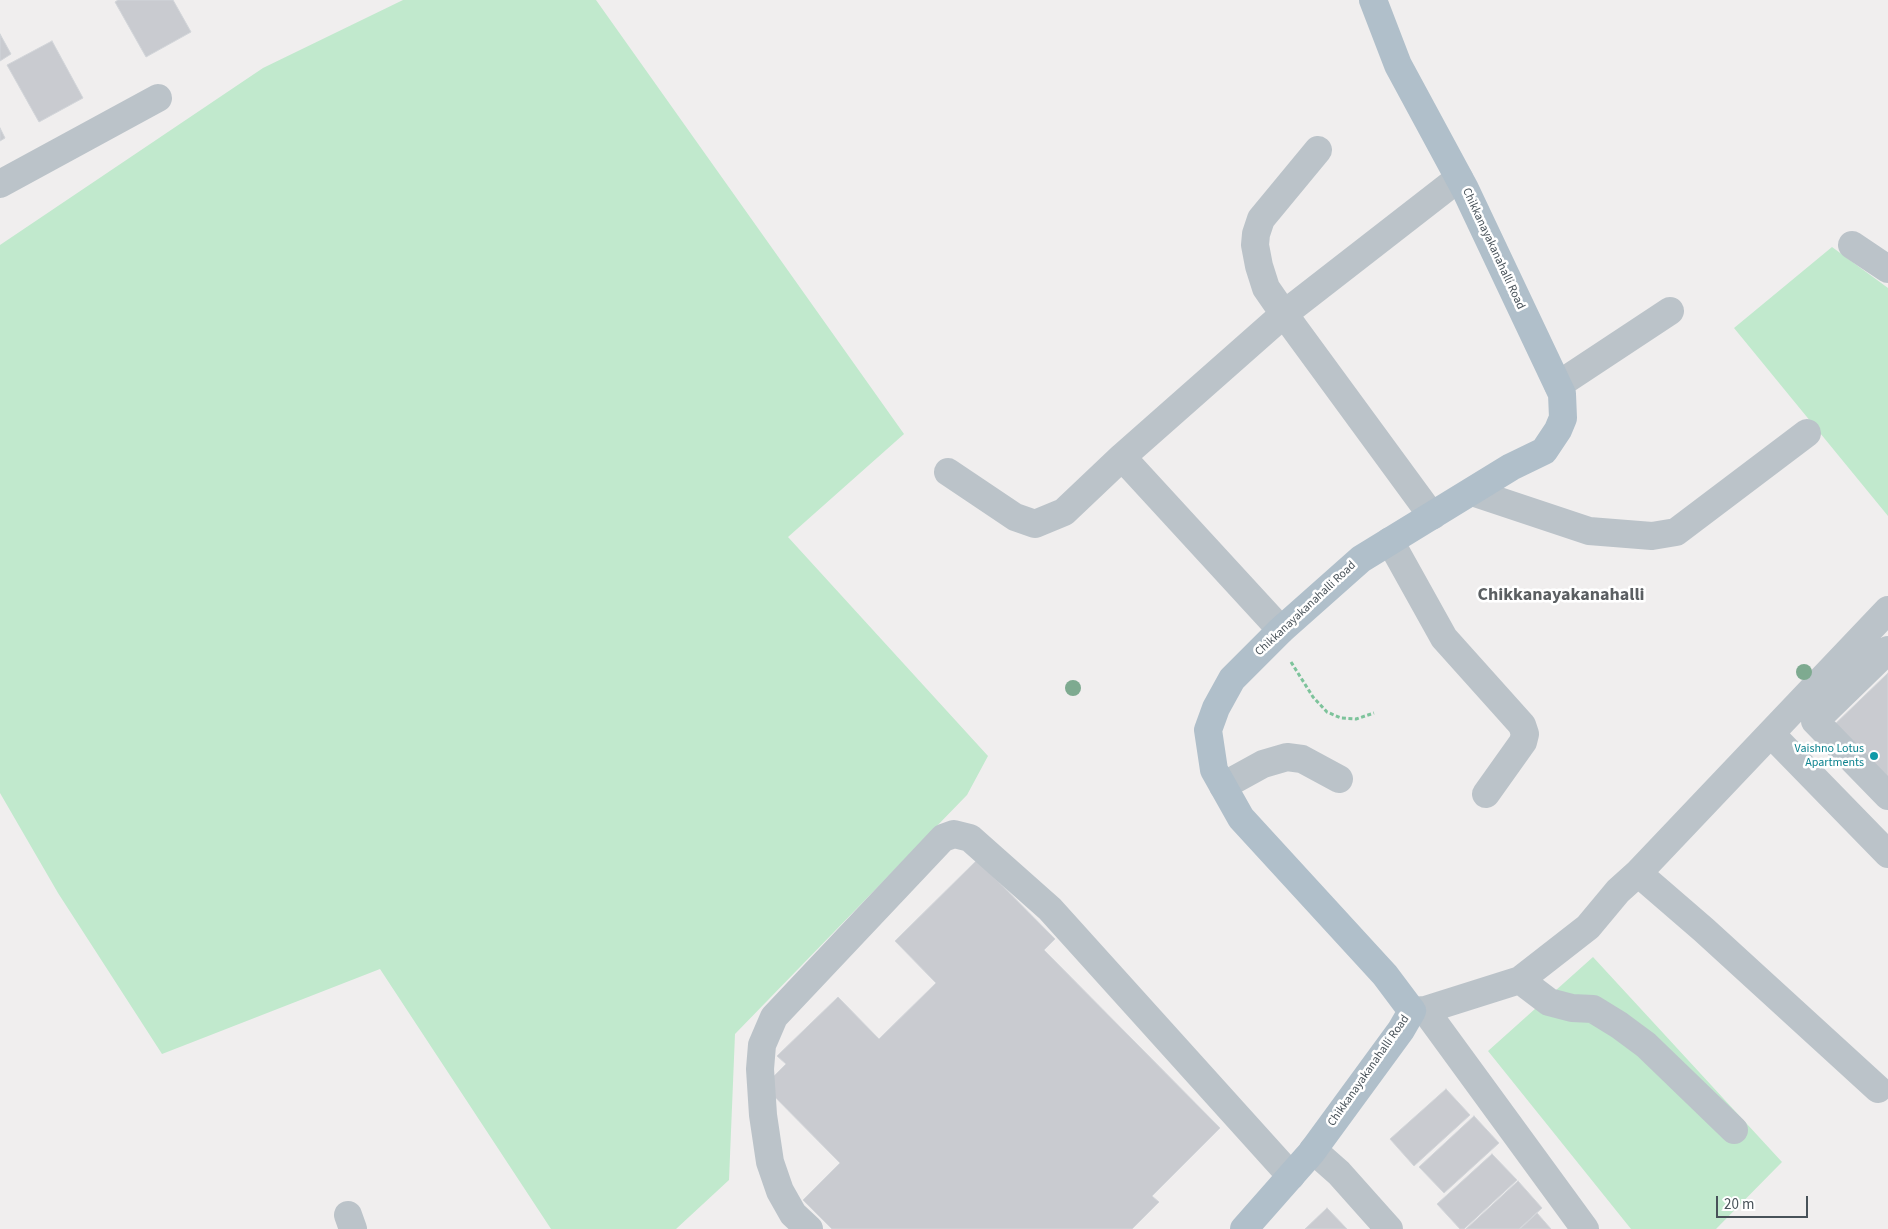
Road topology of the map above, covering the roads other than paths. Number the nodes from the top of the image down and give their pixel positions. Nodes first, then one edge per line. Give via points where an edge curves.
1 (1373, 0) edge
2 (158, 98) dead end
3 (1318, 150) dead end
4 (1459, 178) junction
5 (0, 184) edge
6 (1852, 245) dead end
7 (1888, 269) edge
8 (1670, 310) dead end
9 (1284, 314) junction
10 (1558, 385) junction
11 (1807, 433) dead end
12 (1122, 457) junction
13 (948, 472) dead end
14 (1472, 492) junction
15 (1432, 516) junction
16 (1390, 541) junction
17 (1888, 610) edge
18 (1278, 633) junction
19 (1865, 634) junction
20 (1886, 652) edge
21 (1771, 734) junction
22 (1338, 779) dead end
23 (1223, 786) junction
24 (1486, 794) dead end
25 (1888, 796) edge
26 (1888, 854) edge
27 (1638, 873) junction
28 (1520, 980) junction
29 (1419, 1010) junction
30 (1878, 1089) dead end
31 (1734, 1130) dead end
32 (1313, 1150) junction
33 (1291, 1176) junction
34 (809, 1229) edge
35 (1244, 1229) edge
36 (1389, 1229) edge
37 (1585, 1229) edge

1 - 4 main road, Chikkanayakanahalli Road via 1398,65
2 - 5 street
3 - 9 street via 1261,219 1256,234 1256,252 1266,288
4 - 9 street
4 - 10 main road, Chikkanayakanahalli Road
6 - 7 street
8 - 10 street
9 - 12 street
9 - 15 street
10 - 14 main road, Chikkanayakanahalli Road via 1562,394 1563,418 1544,451 1511,466
11 - 14 street via 1676,532 1652,536 1589,531
12 - 13 street via 1064,512 1035,524 1015,517
12 - 18 street
14 - 15 main road, Chikkanayakanahalli Road
15 - 16 main road, Chikkanayakanahalli Road
16 - 18 main road, Chikkanayakanahalli Road via 1361,559
16 - 24 street via 1444,638 1522,725 1523,742
17 - 19 street
18 - 23 main road, Chikkanayakanahalli Road via 1232,679 1208,730 1214,770
19 - 20 street
19 - 21 street
20 - 25 street via 1815,721
21 - 26 street
21 - 27 street
22 - 23 street via 1302,759 1287,757 1263,764
23 - 29 main road, Chikkanayakanahalli Road via 1241,818
27 - 28 street via 1588,927
27 - 30 street
28 - 29 street
28 - 31 street via 1549,1002 1593,1009 1619,1024 1646,1045
29 - 32 main road, Chikkanayakanahalli Road
29 - 37 street
32 - 33 main road, Chikkanayakanahalli Road
32 - 36 street via 1339,1173
33 - 34 street via 1050,909 970,838 954,834 943,838 774,1017 762,1045 763,1115 770,1162 780,1191 793,1214
33 - 35 main road, Chikkanayakanahalli Road

